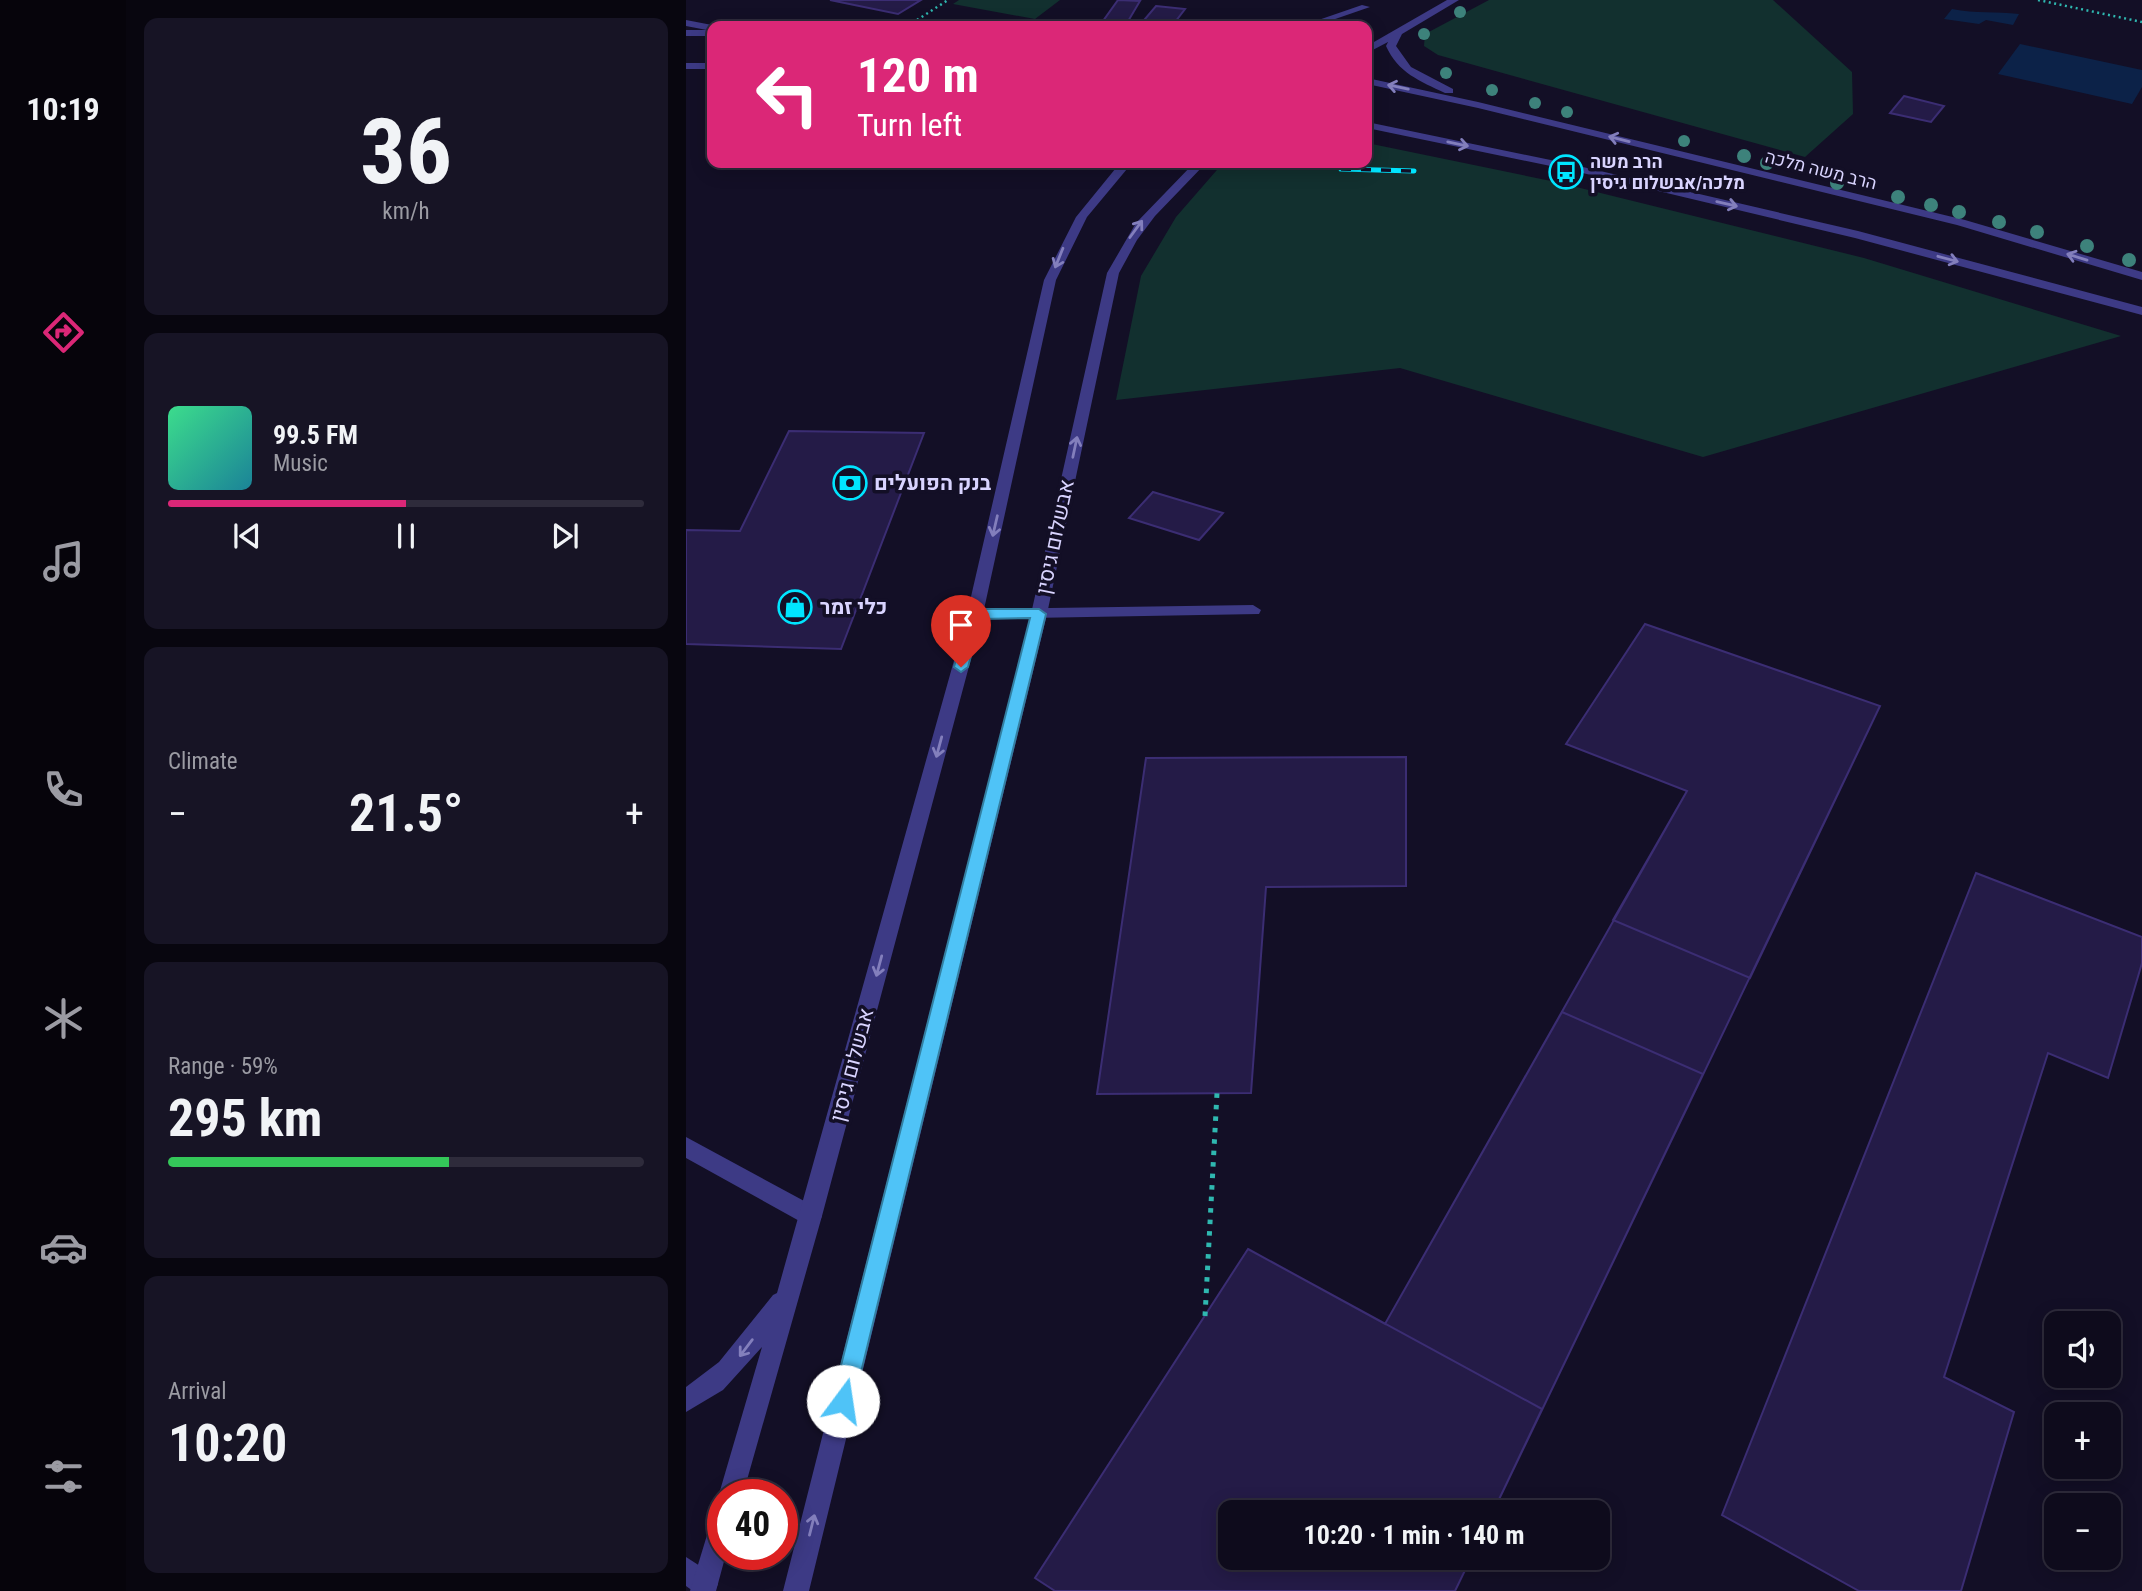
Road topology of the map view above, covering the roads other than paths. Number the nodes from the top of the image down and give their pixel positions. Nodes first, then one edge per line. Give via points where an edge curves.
1 (1379, 0) edge
2 (1454, 0) edge
3 (1365, 7) junction
4 (1322, 21) edge
5 (1336, 21) edge
6 (686, 23) edge
7 (707, 29) edge
8 (707, 31) edge
9 (1399, 31) junction
10 (686, 33) edge
11 (1372, 47) edge
12 (707, 65) edge
13 (686, 66) edge
14 (1372, 81) edge
15 (1478, 105) junction
16 (1372, 126) edge
17 (1122, 168) edge
18 (1195, 168) edge
19 (2142, 276) edge
20 (2142, 312) edge
21 (1254, 610) dead end
22 (975, 614) junction
23 (1039, 614) junction
24 (686, 1147) edge
25 (811, 1216) junction
26 (788, 1294) junction
27 (686, 1400) edge
28 (735, 1479) edge
29 (796, 1591) edge

1 - 3 street
2 - 9 street
3 - 4 street
3 - 5 street
6 - 7 street
8 - 10 street
9 - 11 street
9 - 15 street via 1391,47 1395,60
12 - 13 street
15 -> 14 street, הרב משה מלכה
19 -> 15 street, הרב משה מלכה via 1961,222
16 -> 20 street via 1858,235
17 -> 22 street, אבשלום גיסין via 1086,208 1050,280
23 -> 18 street, אבשלום גיסין via 1113,273 1128,240 1150,211
21 - 23 street
22 - 23 street
22 -> 25 street, אבשלום גיסין
29 -> 23 street, אבשלום גיסין
24 - 25 street
25 - 26 street, אבשלום גיסין
26 -> 27 street via 737,1360 705,1391
26 - 28 street, אבשלום גיסין

